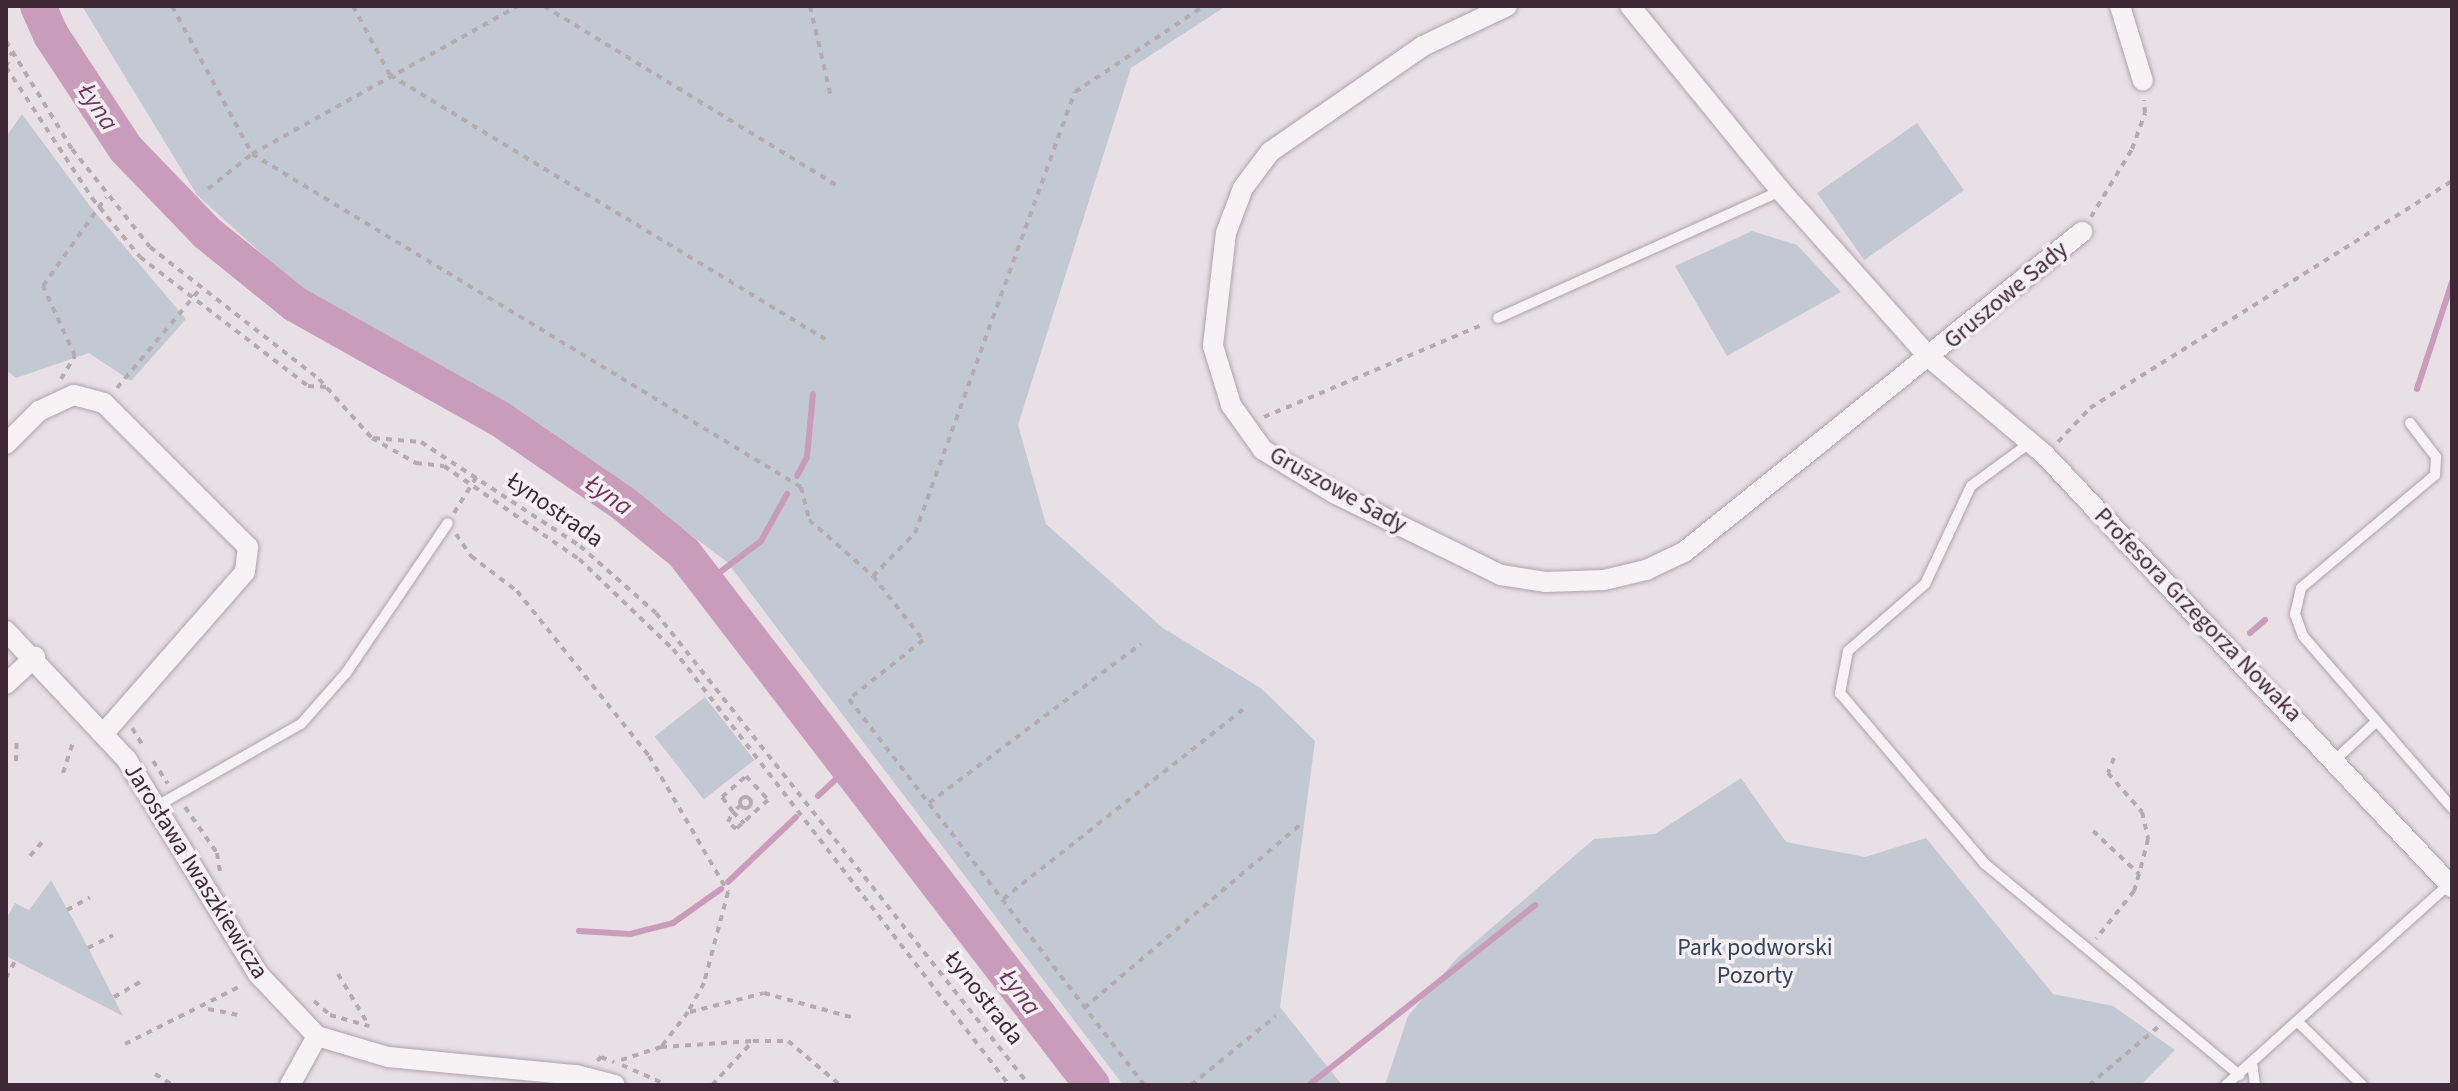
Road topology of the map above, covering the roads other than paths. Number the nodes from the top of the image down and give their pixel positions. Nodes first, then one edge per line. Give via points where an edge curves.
1 (1507, 6) edge
2 (1630, 6) edge
3 (2120, 6) edge
4 (2143, 81) road end
5 (1781, 191) junction
6 (2082, 232) road end
7 (1498, 318) road end
8 (1930, 358) junction
9 (2410, 423) dead end
10 (6, 444) edge
11 (2038, 448) junction
12 (448, 523) road end
13 (6, 631) edge
14 (35, 657) junction
15 (6, 684) edge
16 (2377, 721) junction
17 (104, 733) junction
18 (2335, 760) junction
19 (157, 806) junction
20 (2452, 808) edge
21 (2450, 886) edge
22 (2298, 1022) junction
23 (317, 1036) junction
24 (2252, 1063) junction
25 (2239, 1075) junction
26 (290, 1085) edge
27 (615, 1085) edge
28 (2226, 1085) edge
29 (2255, 1085) edge
30 (2362, 1085) edge

1 - 8 street, Gruszowe Sady via 1423,46 1345,98 1270,152 1243,188 1226,233 1213,346 1223,387 1263,450 1501,575 1546,582 1604,580 1646,570 1684,552
2 - 5 street, Gruszowe Sady
3 - 4 street
5 - 7 lane
5 - 8 street, Gruszowe Sady
6 - 8 street, Gruszowe Sady
8 - 11 street, Profesora Grzegorza Nowaka
9 - 16 lane via 2436,457 2435,475 2301,588 2295,614 2303,636
10 - 17 street via 39,411 74,395 104,403 248,547 245,572
11 - 18 street, Profesora Grzegorza Nowaka
11 - 25 lane via 1971,486 1925,584 1848,651 1840,693 1984,863
12 - 19 lane via 346,673 301,724
13 - 14 street, Jarosława Iwaszkiewicza
14 - 15 street
14 - 17 street, Jarosława Iwaszkiewicza
16 - 18 lane
16 - 20 lane
17 - 19 street, Jarosława Iwaszkiewicza
18 - 21 street, Profesora Grzegorza Nowaka
19 - 23 street, Jarosława Iwaszkiewicza via 258,974
21 - 22 lane
22 - 24 lane
22 - 30 lane
23 - 26 street
23 - 27 street, Jarosława Iwaszkiewicza via 388,1057 576,1075
24 - 25 lane
24 - 29 lane
25 - 28 lane

